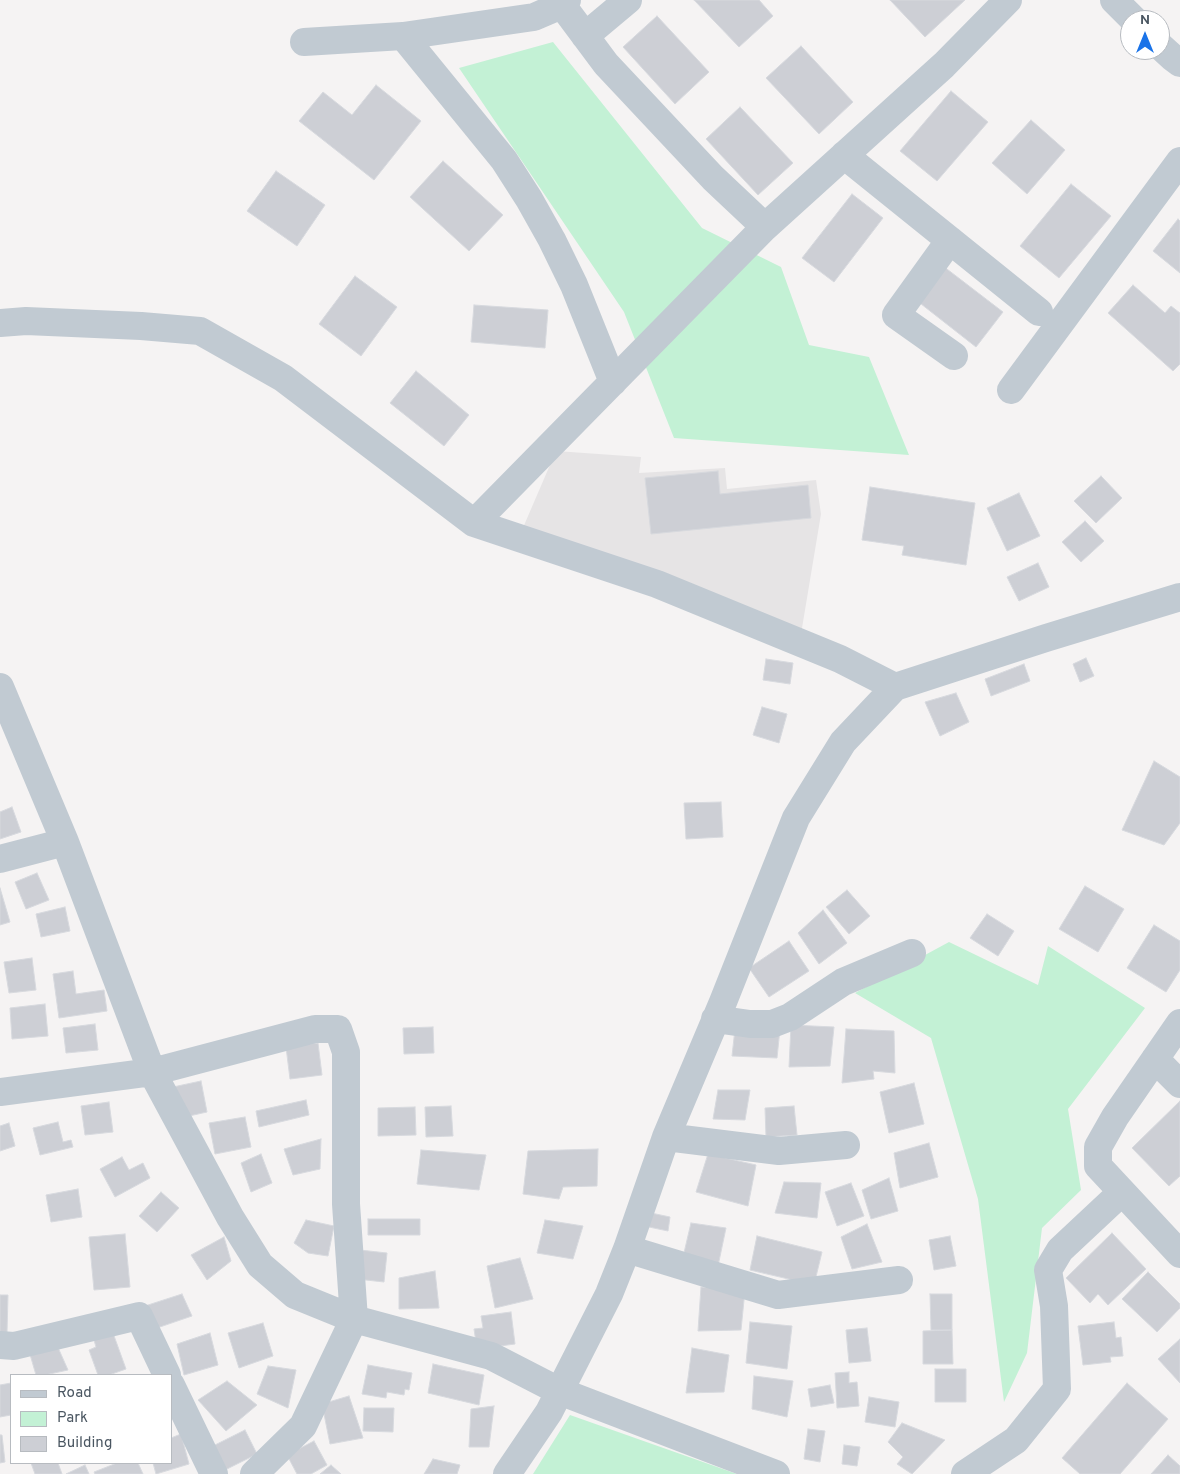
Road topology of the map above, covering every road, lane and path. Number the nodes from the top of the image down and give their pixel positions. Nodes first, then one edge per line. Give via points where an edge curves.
1 (628, 0) edge
2 (1008, 0) edge
3 (1114, 0) edge
4 (565, 2) edge
5 (1124, 10) edge
6 (403, 36) junction
7 (586, 36) junction
8 (304, 42) dead end
9 (1170, 55) edge
10 (1180, 63) edge
11 (844, 155) junction
12 (1180, 161) edge
13 (765, 227) junction
14 (950, 240) junction
15 (1039, 312) dead end
16 (0, 323) edge
17 (954, 356) dead end
18 (613, 382) junction
19 (1011, 390) dead end
20 (474, 523) junction
21 (1180, 597) edge
22 (0, 687) edge
23 (895, 688) junction
24 (66, 842) junction
25 (0, 859) edge
26 (912, 953) dead end
27 (715, 1019) junction
28 (1180, 1022) edge
29 (1155, 1059) junction
30 (152, 1072) junction
31 (1180, 1084) edge
32 (0, 1092) edge
33 (666, 1137) junction
34 (846, 1145) dead end
35 (1122, 1192) junction
36 (627, 1249) junction
37 (1180, 1254) edge
38 (899, 1280) dead end
39 (354, 1319) junction
40 (0, 1345) edge
41 (167, 1374) edge
42 (172, 1387) edge
43 (560, 1391) junction
44 (214, 1474) edge
45 (254, 1474) edge
46 (507, 1474) edge
47 (776, 1474) edge
48 (965, 1474) edge

1 - 7 street
2 - 11 street via 944,65
3 - 5 street
4 - 6 street via 534,17
4 - 7 street
6 - 8 street
6 - 18 street via 504,160 529,200 574,285
7 - 13 street via 606,64 699,163
9 - 10 street
11 - 13 street
11 - 14 street
12 - 19 street
13 - 18 street
14 - 15 street
14 - 17 street via 896,316
16 - 20 street via 132,325 200,331 283,378
18 - 20 street
20 - 23 street via 657,584 840,659
21 - 23 street
22 - 24 street
23 - 27 street via 843,742 796,818
24 - 25 street
24 - 30 street
26 - 27 street via 843,982 790,1017 772,1024
27 - 33 street
28 - 29 street
29 - 31 street
29 - 35 street via 1115,1116 1098,1147 1098,1166
30 - 32 street
30 - 39 street via 230,1217 260,1265 295,1295
30 - 39 street via 315,1029 338,1029 346,1052 346,1204
33 - 34 street via 779,1151
33 - 36 street
35 - 37 street
35 - 48 street via 1060,1250 1048,1270 1054,1306 1057,1389 1016,1440
36 - 38 street via 778,1295
36 - 43 street via 609,1294
39 - 43 street via 491,1356
39 - 45 street via 303,1426
40 - 41 street via 14,1346 138,1316
42 - 44 street
43 - 46 street
43 - 47 street

